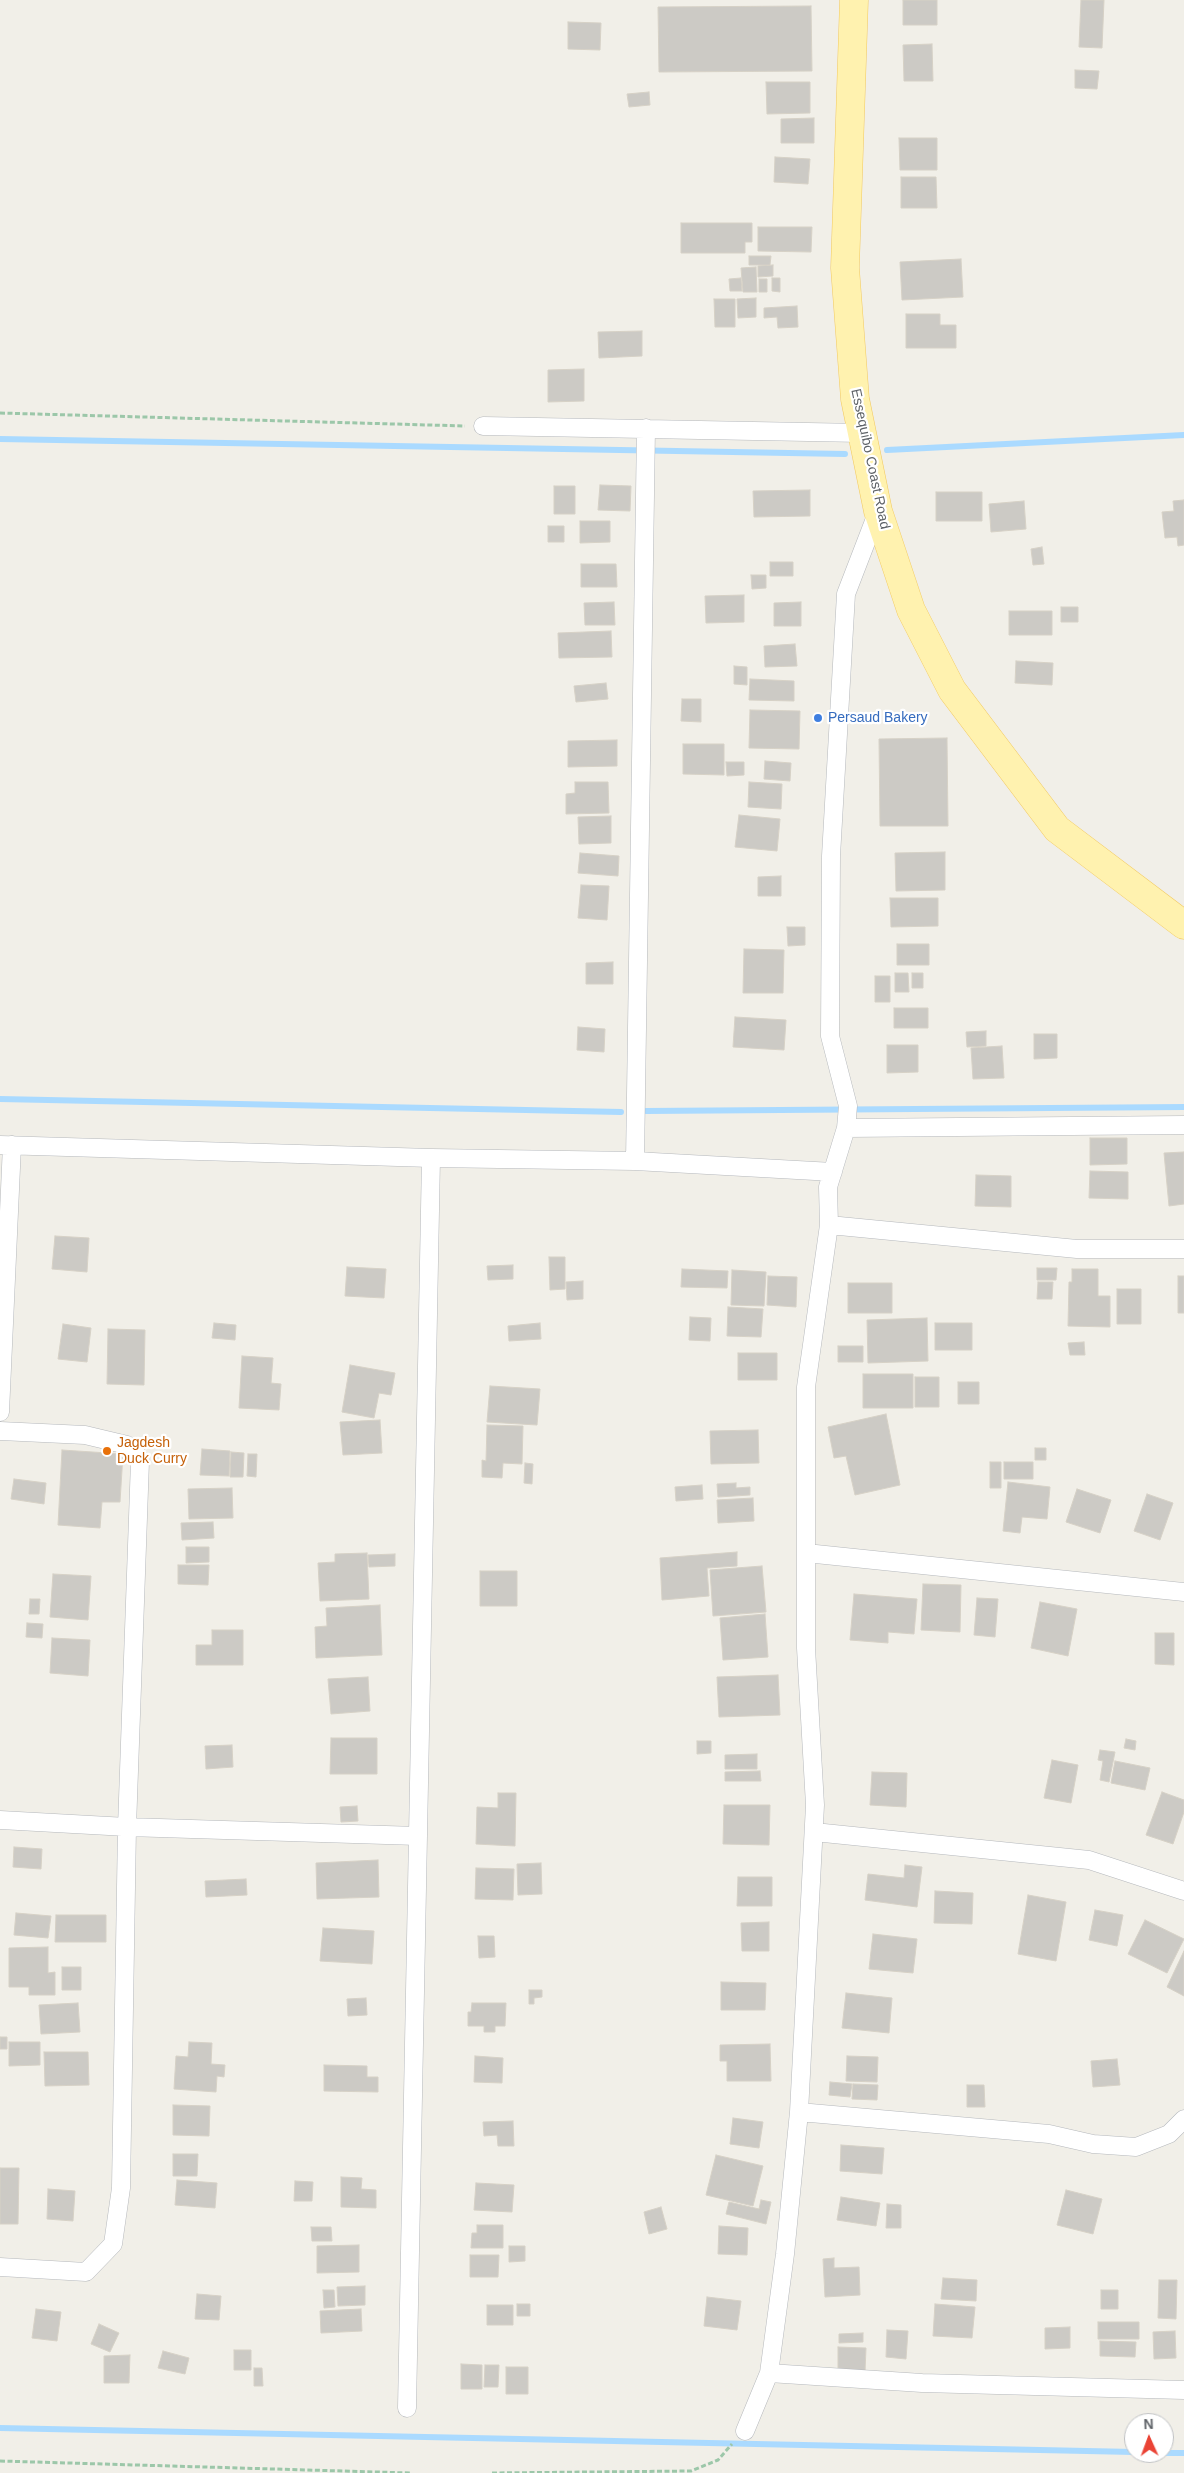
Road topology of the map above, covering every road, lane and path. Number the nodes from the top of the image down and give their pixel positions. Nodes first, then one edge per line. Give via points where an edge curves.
1 (854, 0) edge
2 (0, 413) edge
3 (483, 426) joint
4 (646, 432) junction
5 (862, 434) junction
6 (878, 511) junction
7 (1184, 925) edge
8 (1184, 1125) edge
9 (846, 1128) junction
10 (6, 1145) edge
11 (431, 1158) junction
12 (634, 1161) junction
13 (833, 1172) junction
14 (829, 1225) junction
15 (1184, 1249) edge
16 (0, 1412) edge
17 (0, 1431) edge
18 (806, 1553) junction
19 (1184, 1592) edge
20 (0, 1820) edge
21 (127, 1827) junction
22 (814, 1832) junction
23 (418, 1836) junction
24 (1184, 1891) edge
25 (799, 2112) junction
26 (1184, 2119) edge
27 (0, 2267) edge
28 (769, 2373) junction
29 (1184, 2390) edge
30 (406, 2408) dead end
31 (745, 2431) dead end
32 (718, 2460) dead end
33 (0, 2461) edge
34 (410, 2473) edge
35 (492, 2473) edge

1 - 5 main road, Essequibo Coast Road via 845,268 855,400
2 - 3 path
3 - 4 street
4 - 5 street
4 - 12 street
5 - 6 main road, Essequibo Coast Road
6 - 7 main road, Essequibo Coast Road via 911,610 952,690 1057,829
6 - 9 street via 846,594 832,846 830,1036 848,1106
8 - 9 street
9 - 13 street
10 - 11 street
10 - 16 street
11 - 12 street
11 - 23 street
12 - 13 street
13 - 14 street via 828,1187
14 - 15 street via 1077,1249
14 - 18 street via 806,1387
17 - 21 street via 85,1434 127,1445 140,1461
18 - 19 street
18 - 22 street via 806,1648
20 - 21 street
21 - 23 street
21 - 27 street via 121,2188 113,2244 86,2272
22 - 24 street via 1089,1860
22 - 25 street
23 - 30 street
25 - 26 street via 1049,2134 1093,2144 1136,2147 1169,2134
25 - 28 street
28 - 29 street via 922,2383
28 - 31 street
32 - 35 path via 691,2470
33 - 34 path

